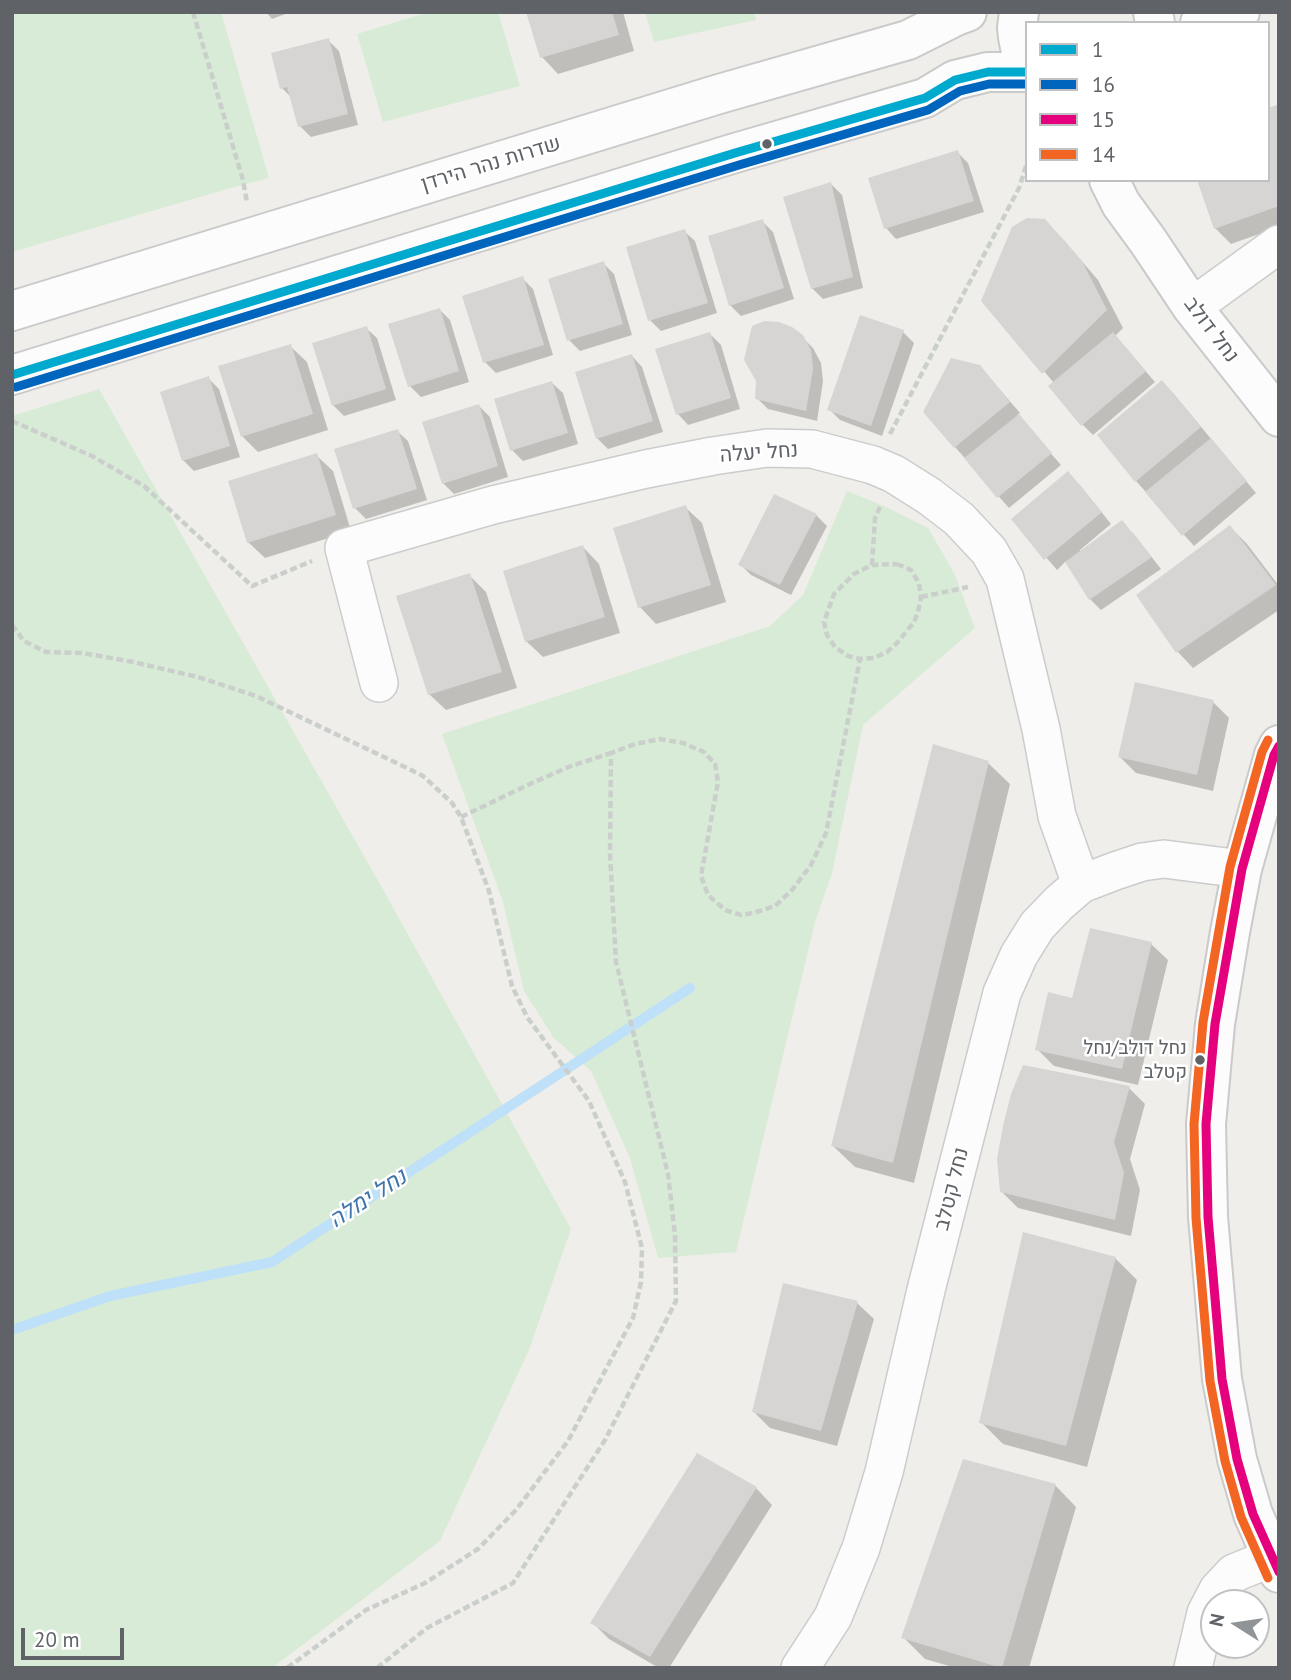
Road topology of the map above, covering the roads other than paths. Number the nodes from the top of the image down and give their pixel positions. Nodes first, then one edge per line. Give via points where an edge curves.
1 (967, 12) edge
2 (1019, 12) edge
3 (1240, 12) edge
4 (1207, 21) edge
5 (1025, 58) edge
6 (1025, 72) edge
7 (1110, 182) edge
8 (1134, 182) edge
9 (1148, 241) junction
10 (1279, 244) edge
11 (1192, 307) junction
12 (12, 311) edge
13 (12, 375) edge
14 (1279, 416) edge
15 (379, 683) dead end
16 (1279, 745) edge
17 (1242, 869) junction
18 (1081, 884) junction
19 (1275, 1565) edge
20 (800, 1668) edge
21 (1193, 1668) edge

1 - 12 main road, שדרות נהר הירדן via 908,40
2 - 5 main road via 1018,37
3 - 4 main road
6 - 13 main road via 988,72 955,80 925,98
7 - 9 main road, נחל דולב
8 - 9 main road, נחל דולב
9 - 11 main road, נחל דולב
10 - 11 street
11 - 14 main road, נחל דולב
15 - 18 street, נחל יעלה via 344,548 493,505 646,469 767,448 812,449 884,470 959,519 989,551 1005,579 1057,816
16 - 17 main road
17 - 18 street, נחל קטלב via 1164,859
17 - 19 main road via 1215,1024 1206,1124 1208,1217 1221,1367 1237,1459
18 - 20 street, נחל קטלב via 1037,926 1002,993 884,1472 861,1548 833,1617
19 - 21 street via 1234,1573 1218,1590 1206,1613

